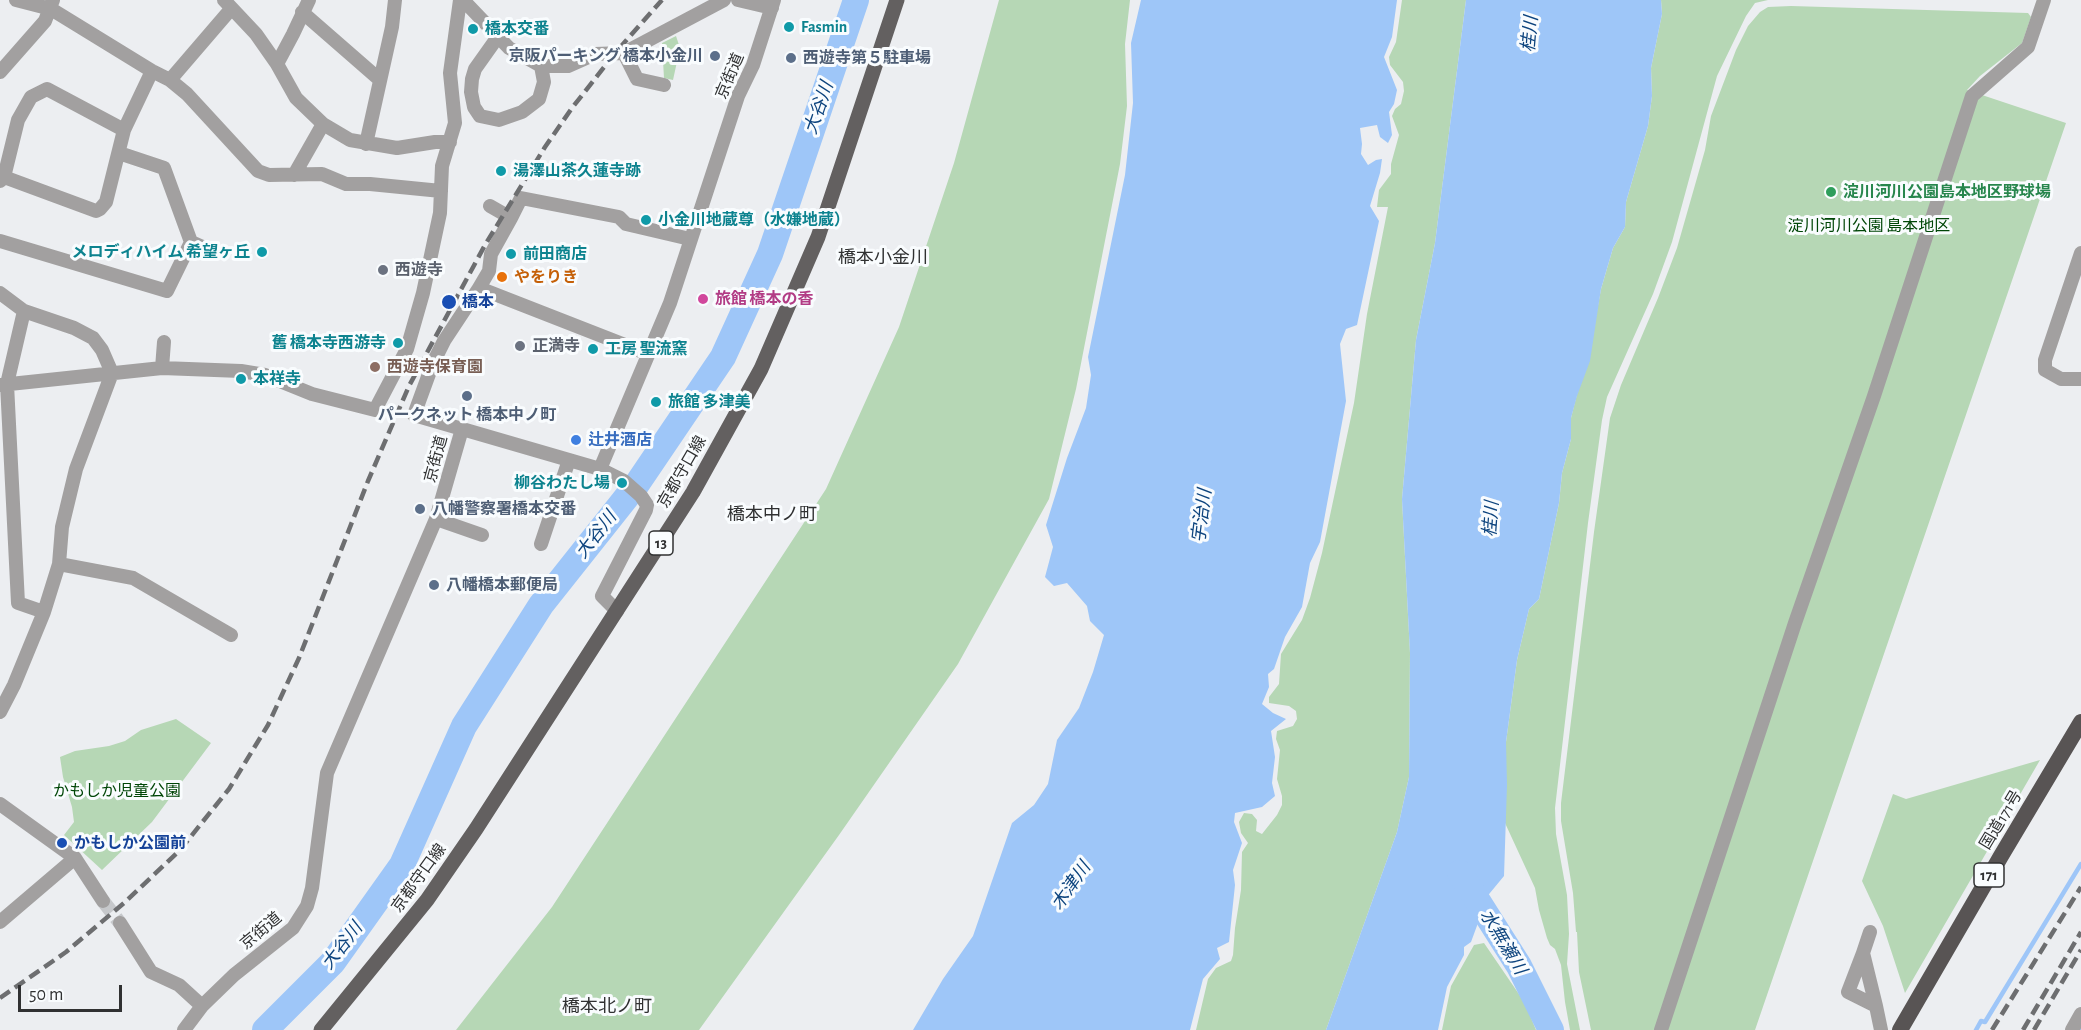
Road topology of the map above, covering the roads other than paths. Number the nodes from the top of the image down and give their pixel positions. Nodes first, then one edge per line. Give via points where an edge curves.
1 (16, 0) edge
2 (395, 0) edge
3 (462, 0) edge
4 (724, 0) edge
5 (738, 0) edge
6 (897, 0) edge
7 (2044, 0) edge
8 (52, 4) edge
9 (228, 4) edge
10 (773, 4) edge
11 (305, 6) edge
12 (497, 38) junction
13 (624, 53) junction
14 (277, 64) junction
15 (541, 66) junction
16 (152, 71) junction
17 (0, 72) edge
18 (170, 80) junction
19 (380, 80) junction
20 (664, 84) dead end
21 (323, 124) junction
22 (124, 130) junction
23 (450, 142) junction
24 (366, 144) junction
25 (119, 153) junction
26 (294, 175) junction
27 (2, 179) edge
28 (441, 191) junction
29 (489, 206) dead end
30 (511, 218) junction
31 (690, 239) junction
32 (0, 241) edge
33 (191, 242) junction
34 (216, 253) dead end
35 (2081, 253) edge
36 (479, 288) junction
37 (0, 293) edge
38 (24, 311) junction
39 (164, 342) dead end
40 (648, 354) junction
41 (162, 368) junction
42 (112, 373) junction
43 (2081, 379) edge
44 (4, 385) edge
45 (462, 429) junction
46 (569, 459) junction
47 (600, 469) junction
48 (436, 519) junction
49 (482, 535) dead end
50 (542, 544) dead end
51 (59, 564) junction
52 (617, 611) junction
53 (44, 612) junction
54 (231, 635) dead end
55 (0, 712) edge
56 (2081, 722) edge
57 (0, 804) edge
58 (75, 858) junction
59 (104, 901) tunnel mouth
60 (3, 914) edge
61 (120, 923) tunnel mouth
62 (1870, 932) dead end
63 (1863, 953) junction
64 (202, 1006) junction
65 (1876, 1006) junction
66 (2081, 1014) edge
67 (184, 1030) edge
68 (321, 1030) edge
69 (1661, 1030) edge
70 (1881, 1030) edge
71 (1900, 1030) edge
72 (2072, 1030) edge

1 - 8 street
2 - 19 street
3 - 12 street
3 - 23 street via 450,73 455,123
4 - 13 street
5 - 10 street
6 - 52 main road, 京都守口線 / 13 via 818,237 761,369 693,492
7 - 69 street via 2028,47 1972,96
8 - 16 street
8 - 17 street via 45,21
9 - 14 street
9 - 18 street
10 - 31 street, 京街道
11 - 14 street
11 - 19 street
12 - 15 street
12 - 15 street via 479,61 472,79 474,107 480,116 499,120 522,112 539,99 544,82
13 - 15 street via 595,54 568,66
13 - 20 street via 637,79
14 - 21 street via 296,98
16 - 18 street
16 - 22 street
18 - 26 street via 258,171
19 - 24 street
21 - 24 street via 350,140
21 - 26 street
22 - 25 street
22 - 27 street via 47,89 31,97 18,120
23 - 24 street via 397,148
23 - 28 street via 442,166
25 - 27 street via 106,202 96,211
25 - 33 street via 164,168
26 - 28 street via 322,174 346,184
28 - 41 street via 423,293 407,349 375,410 312,394 265,375
29 - 30 street
30 - 31 street via 521,198 619,217 626,224
30 - 36 street via 491,254 489,271
31 - 40 street, 京街道 via 670,303
32 - 33 street via 167,291
33 - 34 street
35 - 43 street via 2045,370 2061,379
36 - 40 street
36 - 45 street via 437,356 414,415
37 - 38 street
38 - 42 street via 93,338
38 - 44 street
39 - 41 street
40 - 47 street, 京街道
41 - 42 street
42 - 44 street
42 - 51 street via 76,469 62,527
44 - 53 street via 18,603
45 - 46 street, 京街道
45 - 48 street, 京街道
46 - 47 street, 京街道
46 - 50 street
47 - 52 street via 624,481 647,505 602,596
48 - 49 street
48 - 64 street, 京街道 via 327,773 307,906 293,928
51 - 53 street
51 - 54 street via 133,578
52 - 68 main road, 京都守口線 / 13 via 427,900
53 - 55 street
56 - 71 highway, 国道171号 / 171
57 - 58 street
58 - 59 street
58 - 60 street
61 - 64 street via 151,972 179,985
62 - 63 street
63 - 65 street
63 - 65 street via 1848,992
64 - 67 street, 京街道
65 - 70 street
66 - 72 street

